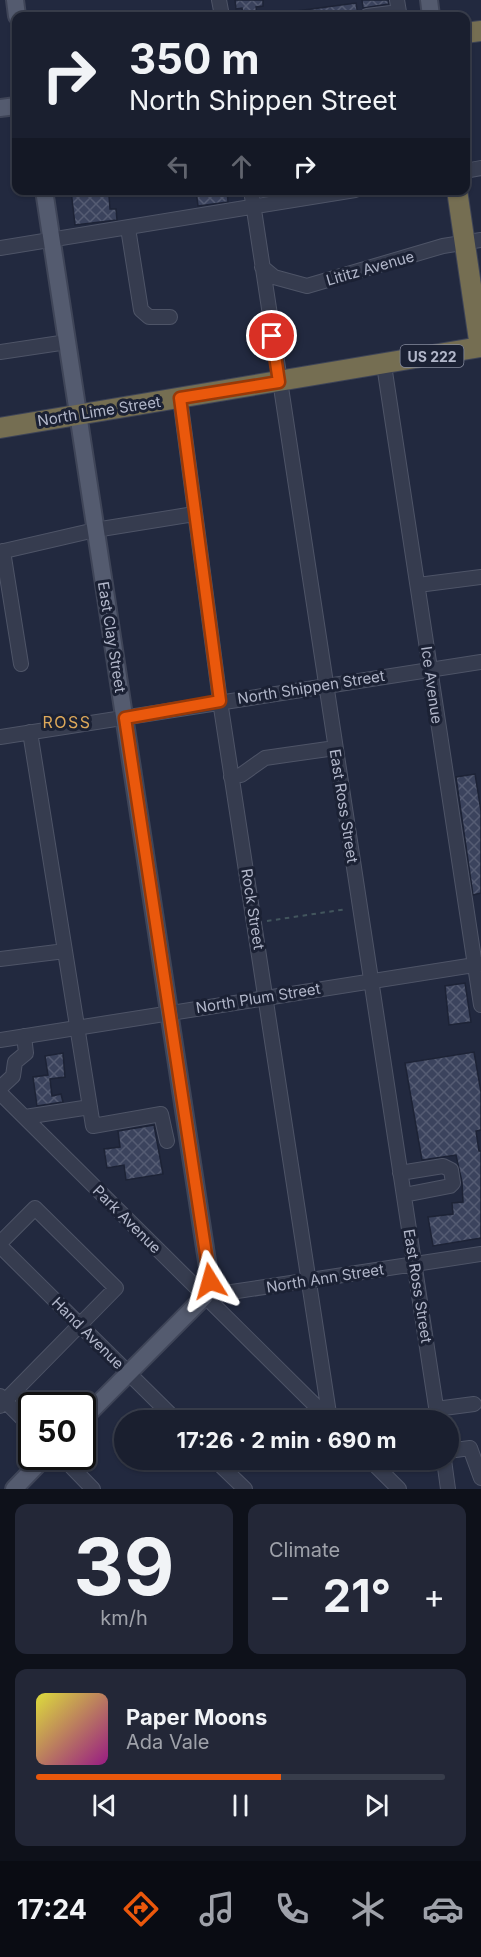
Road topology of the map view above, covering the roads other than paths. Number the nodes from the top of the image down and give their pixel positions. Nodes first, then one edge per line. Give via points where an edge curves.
1 (45, 195) edge
2 (251, 195) edge
3 (323, 195) edge
4 (459, 195) edge
5 (253, 207) junction
6 (128, 228) junction
7 (51, 240) junction
8 (473, 241) edge
9 (0, 248) edge
10 (262, 267) junction
11 (170, 317) dead end
12 (67, 342) junction
13 (481, 349) edge
14 (0, 352) edge
15 (384, 365) junction
16 (279, 382) junction
17 (180, 398) junction
18 (78, 415) junction
19 (0, 428) edge
20 (194, 514) junction
21 (95, 530) junction
22 (2, 552) edge
23 (481, 577) edge
24 (418, 585) junction
25 (481, 662) edge
26 (21, 664) dead end
27 (429, 669) junction
28 (325, 685) junction
29 (220, 701) junction
30 (125, 718) junction
31 (30, 732) junction
32 (0, 737) edge
33 (335, 748) junction
34 (231, 777) junction
35 (65, 951) junction
36 (0, 959) edge
37 (478, 965) edge
38 (370, 981) junction
39 (267, 997) junction
40 (481, 1000) edge
41 (170, 1012) junction
42 (77, 1028) junction
43 (24, 1036) junction
44 (0, 1040) edge
45 (0, 1090) edge
46 (90, 1108) junction
47 (25, 1117) junction
48 (167, 1142) dead end
49 (400, 1173) junction
50 (404, 1195) junction
51 (0, 1244) edge
52 (481, 1254) edge
53 (414, 1263) junction
54 (310, 1281) junction
55 (205, 1296) junction
56 (81, 1326) junction
57 (128, 1374) junction
58 (2, 1401) edge
59 (474, 1404) dead end
60 (96, 1406) edge
61 (166, 1410) edge
62 (320, 1410) edge
63 (329, 1410) edge
64 (436, 1410) edge
65 (454, 1410) edge
66 (18, 1415) edge
67 (459, 1450) edge
68 (32, 1470) edge
69 (75, 1470) edge
70 (225, 1470) edge
71 (380, 1470) edge
72 (445, 1470) edge
73 (481, 1478) edge
74 (14, 1489) edge
75 (93, 1489) edge
76 (245, 1489) edge
77 (399, 1489) edge
78 (448, 1489) edge

1 - 7 main road, East Clay Street
2 - 5 street, East Ross Street
3 - 5 street
4 - 8 highway, US 222
5 - 6 street
5 - 10 street, East Ross Street
6 - 7 street
6 - 11 street via 141,310 148,317
7 - 9 street
7 - 12 main road, East Clay Street
8 - 10 street, Lititz Avenue via 307,286 274,277
8 - 13 highway, US 222
10 - 16 street, East Ross Street
12 - 14 street
12 - 18 main road, East Clay Street
13 - 15 highway, North Lime Street / US 222
15 - 16 highway, North Lime Street / US 222
15 - 24 street, Ice Avenue
16 - 17 highway, North Lime Street / US 222
16 - 28 street, East Ross Street
17 - 18 highway, North Lime Street / US 222
17 - 20 street, Rock Street
18 - 19 highway, North Lime Street / US 222
18 - 21 main road, East Clay Street
20 - 21 street
20 - 29 street, Rock Street
21 - 22 street
21 - 30 main road, East Clay Street
22 - 26 street
23 - 24 street
24 - 27 street, Ice Avenue
25 - 27 street, North Shippen Street
27 - 28 street, North Shippen Street
27 - 37 street, Ice Avenue
28 - 29 street, North Shippen Street
28 - 33 street, East Ross Street
29 - 30 street, North Shippen Street
29 - 34 street, Rock Street
30 - 31 street, North Shippen Street
30 - 41 main road, East Clay Street
31 - 32 street, North Shippen Street
31 - 35 street
33 - 34 street via 265,758 242,775
33 - 38 street, East Ross Street
34 - 39 street, Rock Street
35 - 36 street
35 - 42 street
37 - 38 street, North Plum Street
37 - 40 street, Ice Avenue
38 - 39 street, North Plum Street
38 - 49 street, East Ross Street
39 - 41 street, North Plum Street
39 - 54 street, Rock Street
41 - 42 street, North Plum Street
41 - 55 main road, East Clay Street via 210,1275
42 - 43 street, North Plum Street
42 - 46 street
43 - 44 street, North Plum Street
43 - 45 street via 26,1053 15,1062 13,1076
45 - 47 street, Park Avenue
46 - 47 street
46 - 48 street via 93,1126 161,1114
47 - 55 street, Park Avenue
49 - 50 street, East Ross Street
49 - 50 street via 448,1167 453,1183
50 - 53 street, East Ross Street
51 - 56 street, Hand Avenue
51 - 56 street via 35,1208 114,1284 115,1292
52 - 53 street, North Ann Street
53 - 54 street, North Ann Street
53 - 64 street, East Ross Street
54 - 55 street, North Ann Street
54 - 63 street, Rock Street
55 - 57 main road
55 - 62 street, Park Avenue
56 - 57 street, Hand Avenue
56 - 58 street
57 - 60 main road
57 - 61 street, Hand Avenue
58 - 66 street
59 - 65 street
67 - 73 street via 470,1448
68 - 74 main road
69 - 75 street
70 - 76 street
71 - 77 street
72 - 78 street

